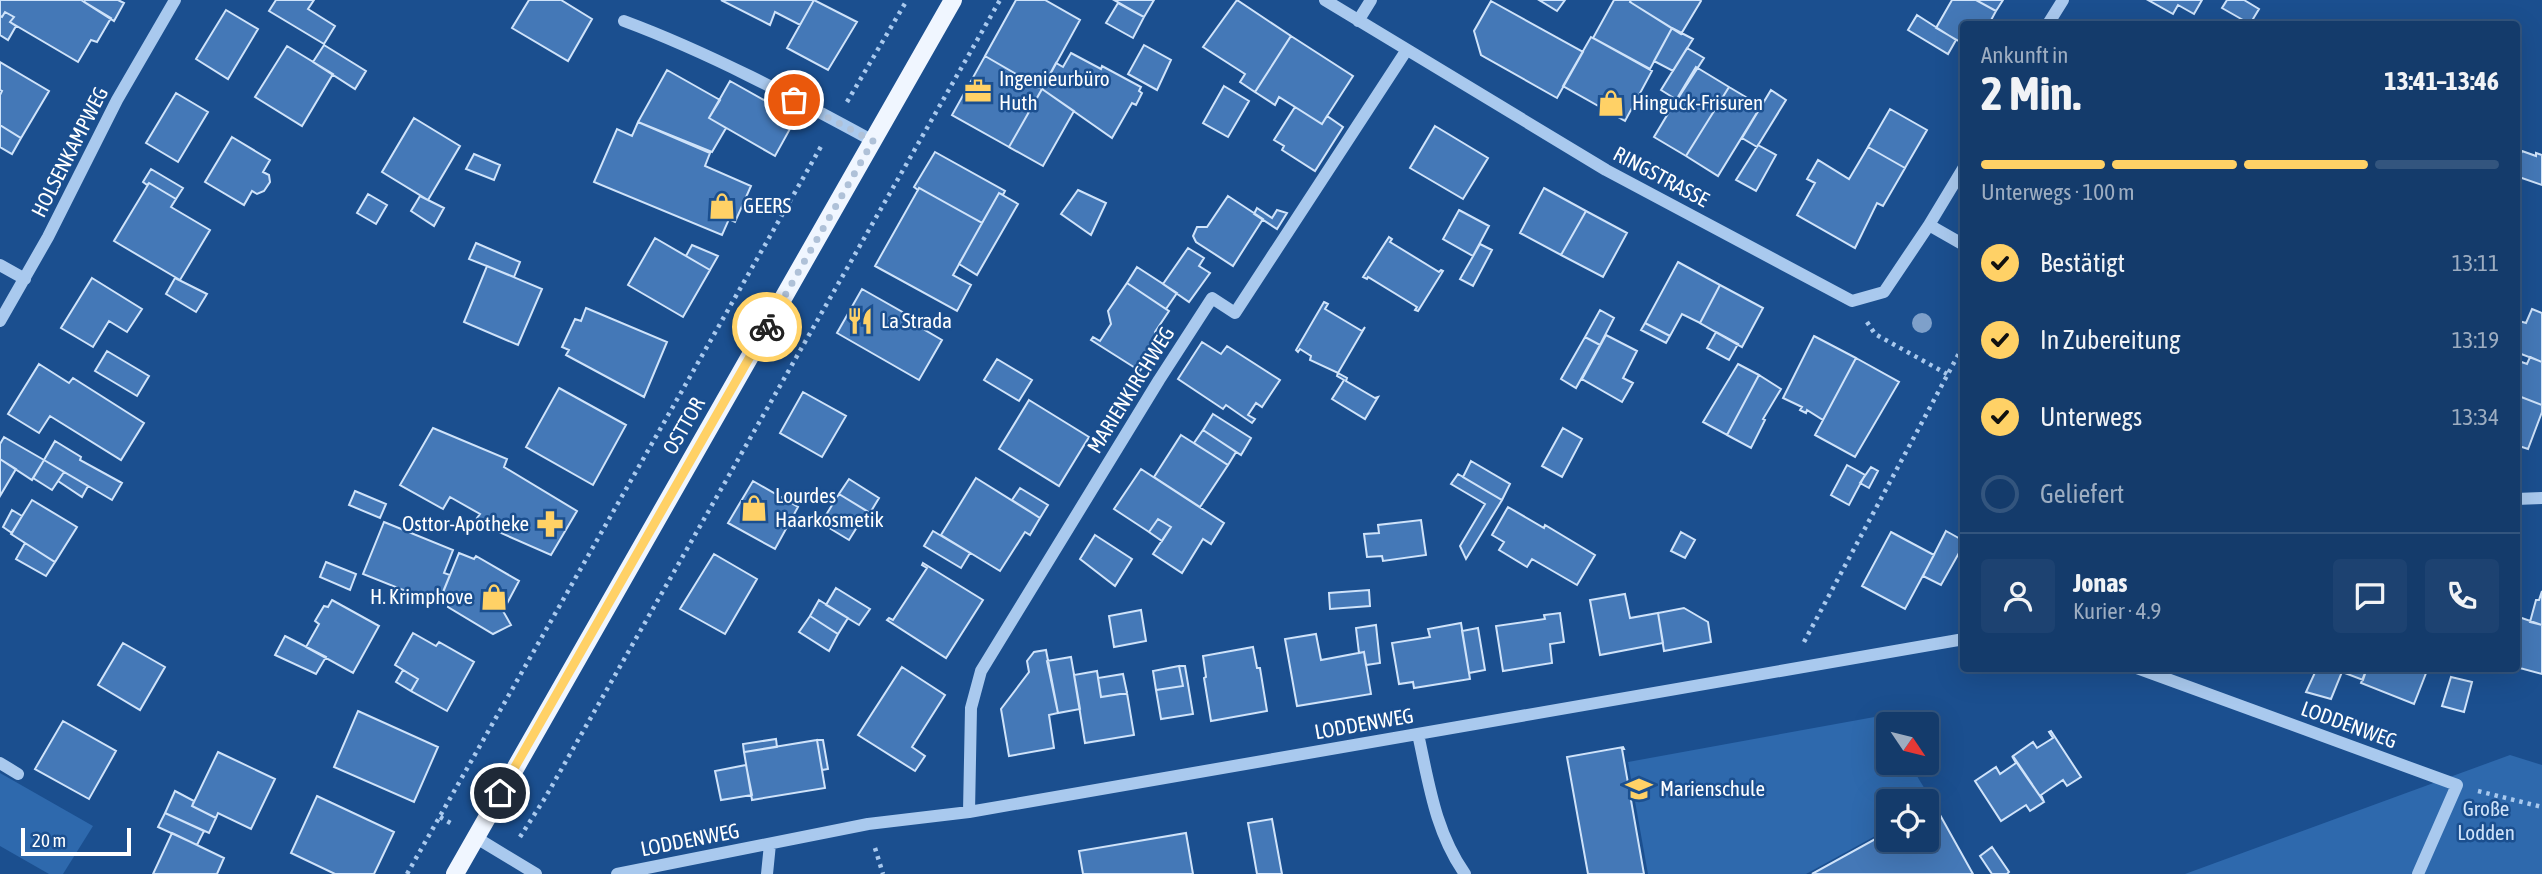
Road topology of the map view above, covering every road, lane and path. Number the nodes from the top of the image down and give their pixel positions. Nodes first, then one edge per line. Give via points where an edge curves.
1 (175, 0) edge
2 (906, 0) edge
3 (953, 0) edge
4 (1000, 0) edge
5 (1325, 0) edge
6 (1371, 0) edge
7 (2063, 0) edge
8 (624, 21) dead end
9 (1358, 21) junction
10 (2051, 21) edge
11 (1406, 51) junction
12 (836, 121) junction
13 (873, 141) junction
14 (1960, 174) edge
15 (1929, 225) junction
16 (1960, 243) edge
17 (0, 265) edge
18 (25, 279) junction
19 (1852, 301) junction
20 (0, 321) edge
21 (1960, 351) edge
22 (1947, 374) junction
23 (2542, 498) edge
24 (2520, 499) edge
25 (1960, 640) edge
26 (1789, 670) junction
27 (2148, 672) edge
28 (1418, 734) junction
29 (0, 764) edge
30 (19, 774) dead end
31 (2457, 785) junction
32 (2542, 807) edge
33 (969, 812) junction
34 (475, 837) junction
35 (770, 844) junction
36 (507, 857) junction
37 (407, 874) edge
38 (455, 874) edge
39 (536, 874) edge
40 (617, 874) edge
41 (766, 874) edge
42 (1465, 874) edge
43 (2418, 874) edge

1 - 18 street, HOLSENKAMPWEG via 117,100
2 - 12 path
3 - 13 main road, OSTTOR
4 - 36 path via 545,798
5 - 9 street, RINGSTRASSE
6 - 9 street
7 - 10 street
8 - 12 street via 665,36
9 - 11 street, RINGSTRASSE
11 - 19 street, RINGSTRASSE via 1606,170
11 - 33 street, MARIENKIRCHWEG via 1235,313 1212,298 981,671 971,708
12 - 13 street
12 - 37 path
13 - 34 main road, OSTTOR
14 - 15 street
15 - 16 street
15 - 19 street via 1884,292
17 - 18 street
18 - 20 street, HOLSENKAMPWEG
19 - 22 path via 1875,334
21 - 22 path
22 - 26 path
23 - 24 street
25 - 26 street, LODDENWEG
26 - 28 street, LODDENWEG
27 - 31 street, LODDENWEG
28 - 33 street, LODDENWEG
28 - 42 street via 1440,829
29 - 30 street
31 - 32 path
31 - 43 street
33 - 35 street, LODDENWEG via 868,824
34 - 36 street
34 - 38 main road, OSTTOR
35 - 40 street, LODDENWEG
35 - 41 street, LODDENWEG
36 - 39 street

